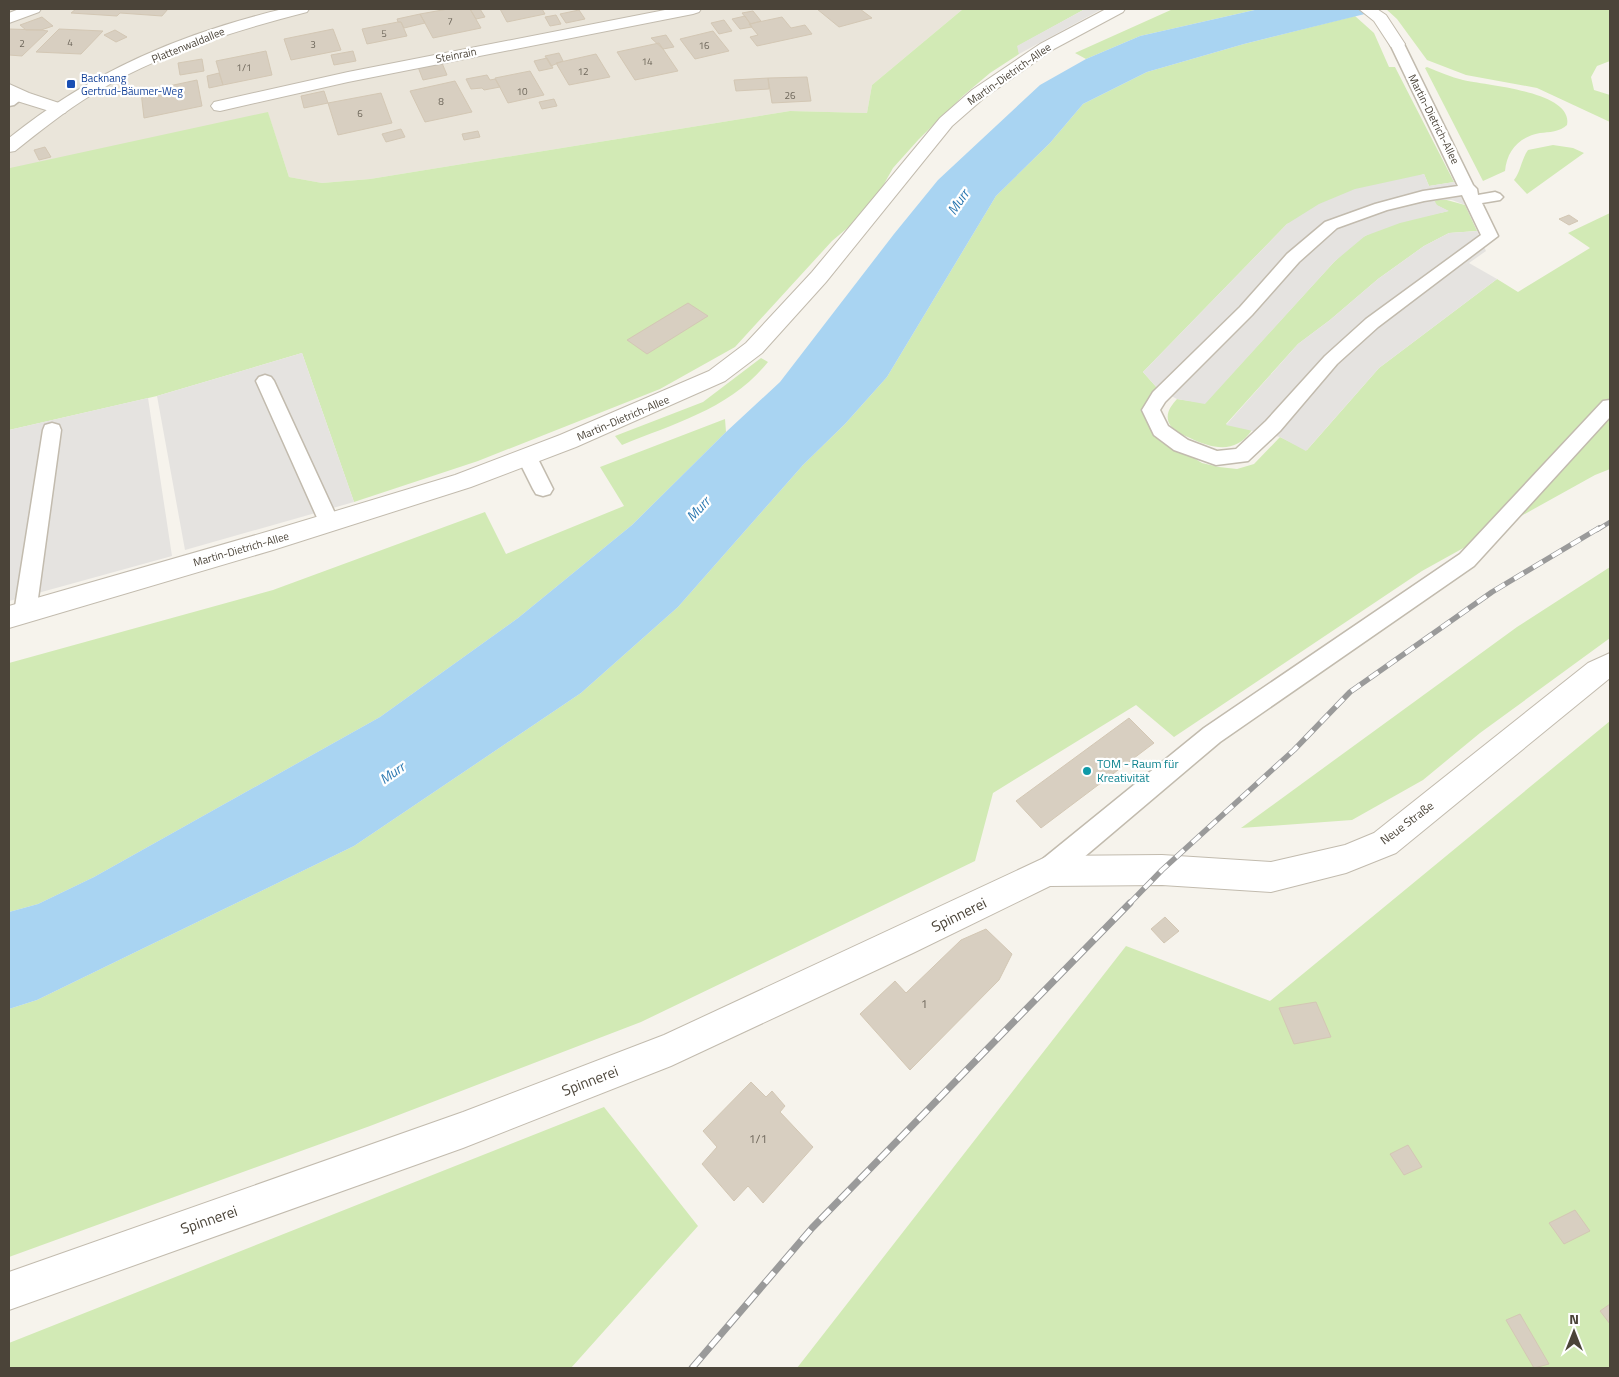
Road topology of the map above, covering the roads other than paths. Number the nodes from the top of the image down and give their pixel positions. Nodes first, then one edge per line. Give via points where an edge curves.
1 (32, 9) edge
2 (301, 9) edge
3 (692, 9) edge
4 (1367, 9) edge
5 (1119, 10) edge
6 (9, 18) edge
7 (1397, 44) joint
8 (12, 96) edge
9 (220, 106) dead end
10 (59, 109) junction
11 (9, 147) edge
12 (1472, 194) junction
13 (1494, 197) dead end
14 (265, 381) dead end
15 (1610, 406) edge
16 (52, 430) dead end
17 (527, 457) junction
18 (543, 489) dead end
19 (329, 522) junction
20 (17, 615) edge
21 (1610, 664) edge
22 (1162, 870) joint
23 (1048, 871) junction
24 (9, 1291) edge

1 - 6 street
2 - 10 street, Plattenwaldallee via 200,37 108,79
3 - 9 street, Steinrain via 348,76
4 - 7 street, Martin-Dietrich-Allee via 1380,18
5 - 17 street, Martin-Dietrich-Allee via 1046,47 978,94 946,122 819,277 746,354 717,376 668,400
7 - 12 lane, Martin-Dietrich-Allee
8 - 10 street
10 - 11 street, Plattenwaldallee
12 - 12 lane, Martin-Dietrich-Allee via 1423,196 1332,225 1293,258 1246,311 1159,397 1151,410 1161,430 1181,445 1216,458 1241,456 1273,426 1331,360 1372,323 1496,239
12 - 13 lane
14 - 19 lane
15 - 23 lane via 1467,560 1212,735
16 - 20 lane
17 - 18 lane
17 - 19 street, Martin-Dietrich-Allee via 463,481
19 - 20 street, Martin-Dietrich-Allee
21 - 22 street, Neue Straße via 1385,843 1346,859 1271,877
22 - 23 street, Spinnerei
23 - 24 street, Spinnerei via 671,1050 463,1130

